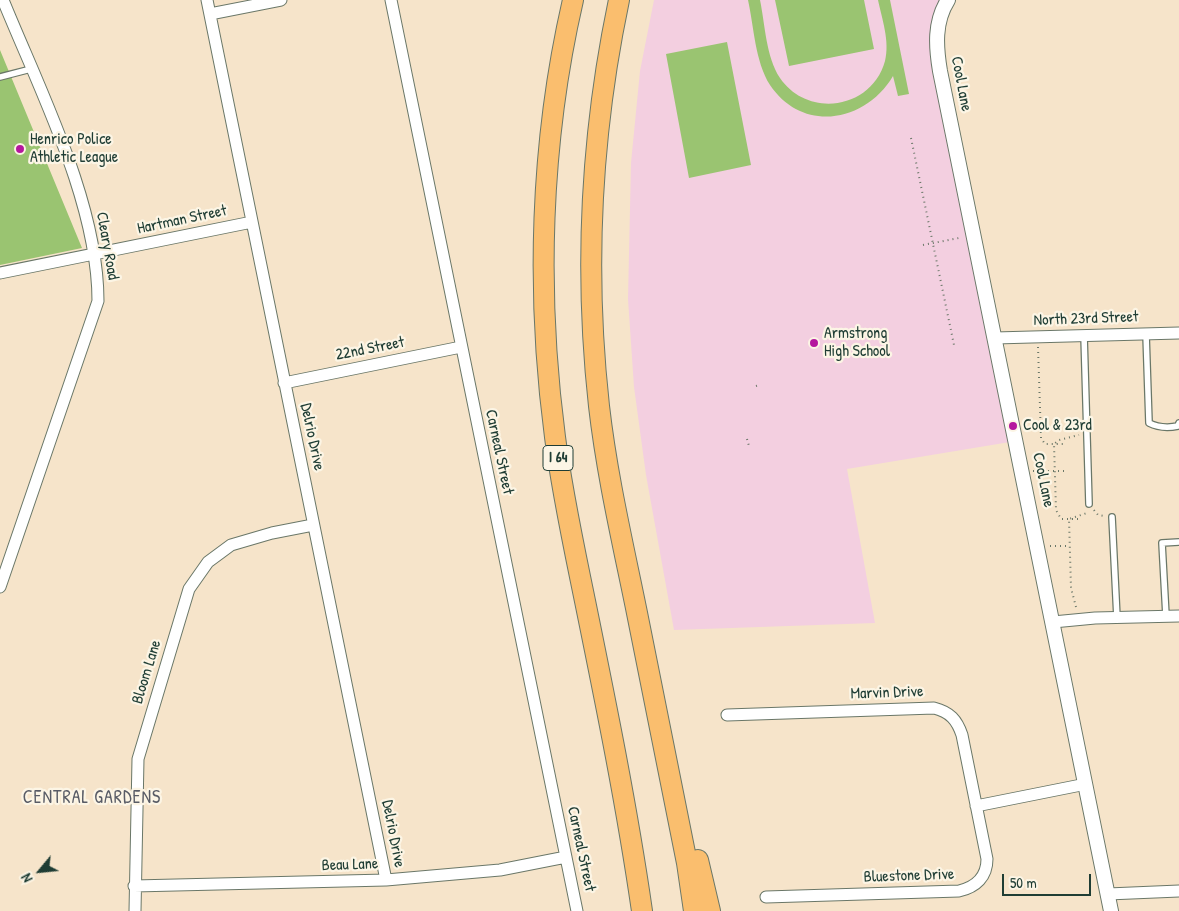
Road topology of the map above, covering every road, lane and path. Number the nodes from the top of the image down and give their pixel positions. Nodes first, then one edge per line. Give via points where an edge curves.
1 (3, 0) edge
2 (207, 0) edge
3 (281, 0) edge
4 (392, 0) edge
5 (573, 0) edge
6 (619, 0) edge
7 (948, 0) edge
8 (210, 14) junction
9 (31, 69) junction
10 (0, 77) edge
11 (911, 138) dead end
12 (252, 222) junction
13 (959, 238) dead end
14 (933, 243) junction
15 (923, 245) dead end
16 (94, 254) junction
17 (0, 274) edge
18 (1179, 333) edge
19 (1146, 334) junction
20 (1084, 336) junction
21 (995, 338) junction
22 (954, 345) dead end
23 (461, 347) junction
24 (1038, 347) dead end
25 (284, 383) junction
26 (1179, 423) edge
27 (1083, 434) dead end
28 (747, 438) dead end
29 (1054, 444) junction
30 (1063, 444) dead end
31 (749, 446) dead end
32 (1055, 470) junction
33 (1064, 470) dead end
34 (1032, 472) dead end
35 (1089, 504) dead end
36 (1094, 510) dead end
37 (1112, 517) dead end
38 (1069, 519) junction
39 (1078, 519) dead end
40 (314, 525) junction
41 (1179, 542) edge
42 (1047, 546) dead end
43 (1070, 546) junction
44 (4, 563) edge
45 (0, 587) edge
46 (1077, 610) dead end
47 (1166, 616) junction
48 (1179, 616) edge
49 (1117, 618) junction
50 (1053, 622) junction
51 (727, 715) dead end
52 (1086, 784) junction
53 (976, 806) junction
54 (566, 857) junction
55 (386, 880) junction
56 (134, 886) junction
57 (1179, 891) edge
58 (1108, 894) junction
59 (766, 897) dead end
60 (135, 911) edge
61 (577, 911) edge
62 (642, 911) edge
63 (706, 911) edge
64 (1112, 911) edge

1 - 9 street, Cleary Road
2 - 8 street, Delrio Drive
3 - 8 street
4 - 23 street, Carneal Street
5 - 62 highway, I 64 via 558,79 548,162 543,272 546,353 564,497 619,771
6 - 63 highway via 596,137 592,238 596,374 604,441 644,649
7 - 21 street, Cool Lane via 938,25 937,53
8 - 12 street, Delrio Drive
9 - 10 lane
9 - 16 street, Cleary Road via 73,173 86,213
11 - 14 path
12 - 16 street, Hartman Street
12 - 25 street, Delrio Drive
13 - 14 path
14 - 15 path
14 - 22 path
16 - 17 street, Hartman Street
16 - 44 street, Cleary Road via 98,301
18 - 19 street, North 23rd Street
19 - 20 street, North 23rd Street
19 - 26 lane via 1150,423 1170,428
20 - 21 street, North 23rd Street
20 - 35 lane
21 - 50 street, Cool Lane
23 - 25 street, 22nd Street
23 - 54 street, Carneal Street
24 - 29 path via 1041,438 1045,444
25 - 40 street, Delrio Drive
27 - 29 path
28 - 31 path
29 - 30 path
29 - 32 path
32 - 33 path
32 - 34 path
32 - 38 path via 1056,510 1061,519
36 - 38 path
37 - 49 lane
38 - 39 path
38 - 43 path
40 - 55 street, Delrio Drive
40 - 56 street, Bloom Lane via 231,545 208,562 189,589 138,759
41 - 47 lane via 1162,542
42 - 43 path
43 - 46 path via 1071,588
44 - 45 street, Cleary Road
47 - 48 street
47 - 49 street
49 - 50 street
50 - 52 street, Cool Lane
51 - 53 street, Marvin Drive via 906,708 943,710 958,723
52 - 53 street
52 - 58 street, Cool Lane
53 - 59 street, Bluestone Drive via 987,866 984,876 969,889
54 - 55 street, Beau Lane via 500,870
54 - 61 street, Carneal Street
55 - 56 street, Beau Lane
56 - 60 street, Bloom Lane
57 - 58 street
58 - 64 street, Cool Lane

